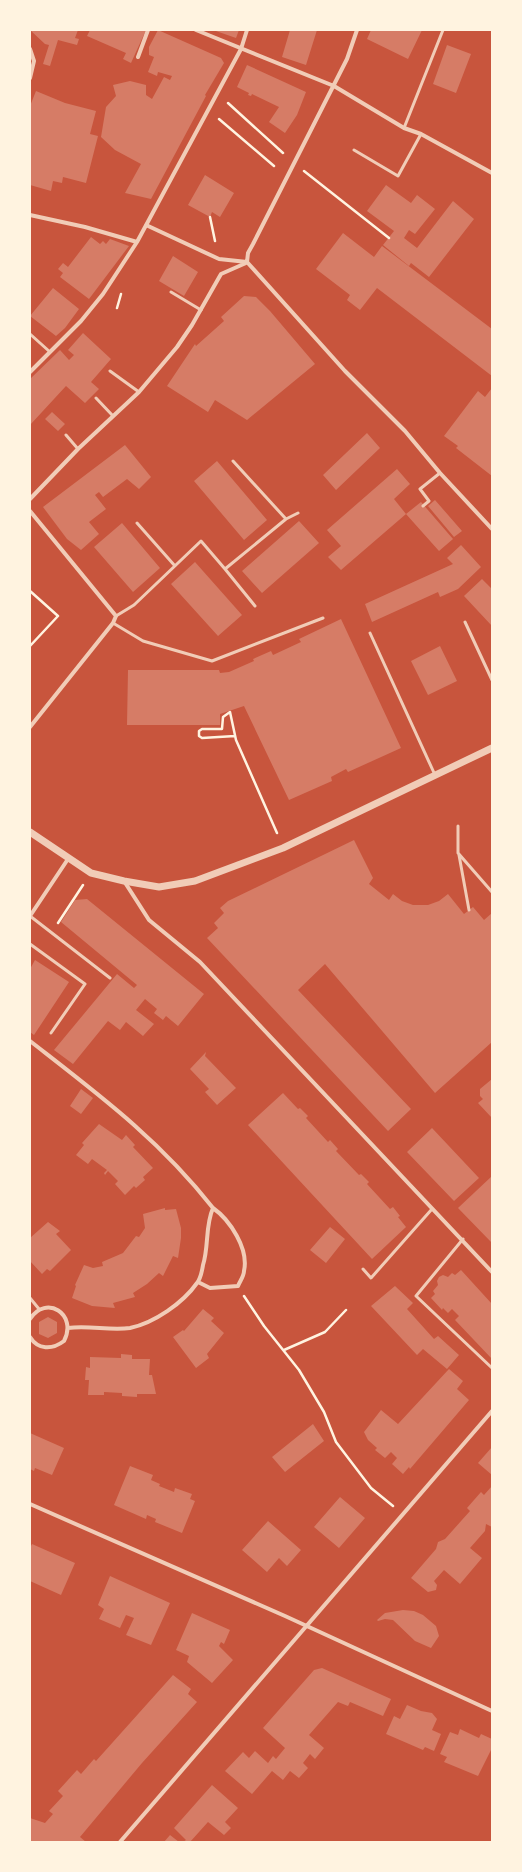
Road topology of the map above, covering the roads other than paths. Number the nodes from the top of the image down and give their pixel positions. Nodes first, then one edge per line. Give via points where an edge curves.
1 (148, 30) edge
2 (196, 30) edge
3 (247, 30) edge
4 (357, 30) edge
5 (443, 30) edge
6 (30, 49) edge
7 (241, 49) junction
8 (138, 57) dead end
9 (30, 78) edge
10 (334, 86) junction
11 (404, 128) junction
12 (421, 134) junction
13 (354, 150) dead end
14 (492, 173) edge
15 (30, 215) edge
16 (146, 225) junction
17 (137, 242) junction
18 (247, 262) junction
19 (171, 292) dead end
20 (201, 310) junction
21 (30, 334) edge
22 (50, 352) junction
23 (110, 371) dead end
24 (30, 372) edge
25 (139, 392) junction
26 (96, 398) dead end
27 (113, 416) junction
28 (66, 435) dead end
29 (78, 449) junction
30 (233, 461) dead end
31 (440, 474) junction
32 (30, 499) edge
33 (423, 506) dead end
34 (30, 511) edge
35 (298, 513) dead end
36 (286, 519) junction
37 (137, 523) dead end
38 (492, 529) edge
39 (174, 566) junction
40 (225, 569) junction
41 (255, 606) dead end
42 (116, 616) junction
43 (323, 618) dead end
44 (465, 622) dead end
45 (113, 624) junction
46 (370, 633) dead end
47 (492, 680) edge
48 (30, 727) edge
49 (492, 748) edge
50 (435, 775) junction
51 (458, 826) dead end
52 (30, 832) edge
53 (458, 853) junction
54 (68, 859) junction
55 (124, 881) junction
56 (492, 892) edge
57 (469, 910) dead end
58 (30, 916) edge
59 (30, 944) edge
60 (110, 978) dead end
61 (51, 1033) dead end
62 (30, 1041) edge
63 (213, 1208) junction
64 (432, 1210) junction
65 (462, 1239) junction
66 (363, 1269) dead end
67 (492, 1272) edge
68 (198, 1282) junction
69 (30, 1298) edge
70 (39, 1310) junction
71 (30, 1319) edge
72 (68, 1328) junction
73 (30, 1336) edge
74 (492, 1368) edge
75 (492, 1411) edge
76 (30, 1504) edge
77 (306, 1625) junction
78 (492, 1711) edge
79 (120, 1842) edge

1 - 8 street
2 - 7 street
3 - 7 street
4 - 10 street
5 - 11 lane
6 - 9 street via 34,61
7 - 10 street
7 - 16 street
10 - 11 street
10 - 18 street via 250,249
11 - 12 street
12 - 13 lane via 398,176
12 - 14 street
15 - 17 street
16 - 17 street
16 - 18 street via 218,260
17 - 22 street via 103,294
18 - 20 street via 221,274
18 - 31 street via 345,371 405,431
19 - 20 lane
20 - 25 street via 177,347
21 - 22 lane
22 - 24 street
23 - 25 lane
25 - 27 street
26 - 27 lane
27 - 29 street
28 - 29 lane
29 - 32 street
30 - 36 lane
31 - 33 lane via 420,489 429,501
31 - 38 street
34 - 42 street
35 - 36 lane
36 - 40 lane
37 - 39 lane
39 - 40 lane via 201,540
39 - 42 lane via 134,604
40 - 41 lane
42 - 45 street
43 - 45 lane via 212,661 143,641
44 - 47 lane
45 - 48 street
46 - 50 lane
49 - 50 street
50 - 55 street via 283,848 194,881 159,887
51 - 53 lane
52 - 54 street
53 - 56 lane
53 - 57 lane
54 - 55 street via 91,873
54 - 58 street
55 - 64 street via 149,920 200,962
58 - 60 lane
59 - 61 lane via 85,984
62 - 63 street via 104,1097 153,1141 189,1177
63 - 68 street via 208,1220 206,1258
63 - 68 street via 223,1216 237,1235 244,1258 244,1272 238,1286 210,1288
64 - 65 street
64 - 66 lane via 371,1278
65 - 67 street
65 - 74 lane via 416,1296
68 - 72 street via 170,1311 153,1320 130,1328
69 - 70 lane
70 - 71 street
70 - 72 street via 59,1310 64,1315
72 - 73 street via 64,1341 51,1348 37,1345
75 - 77 street
76 - 77 street
77 - 78 street
77 - 79 street

